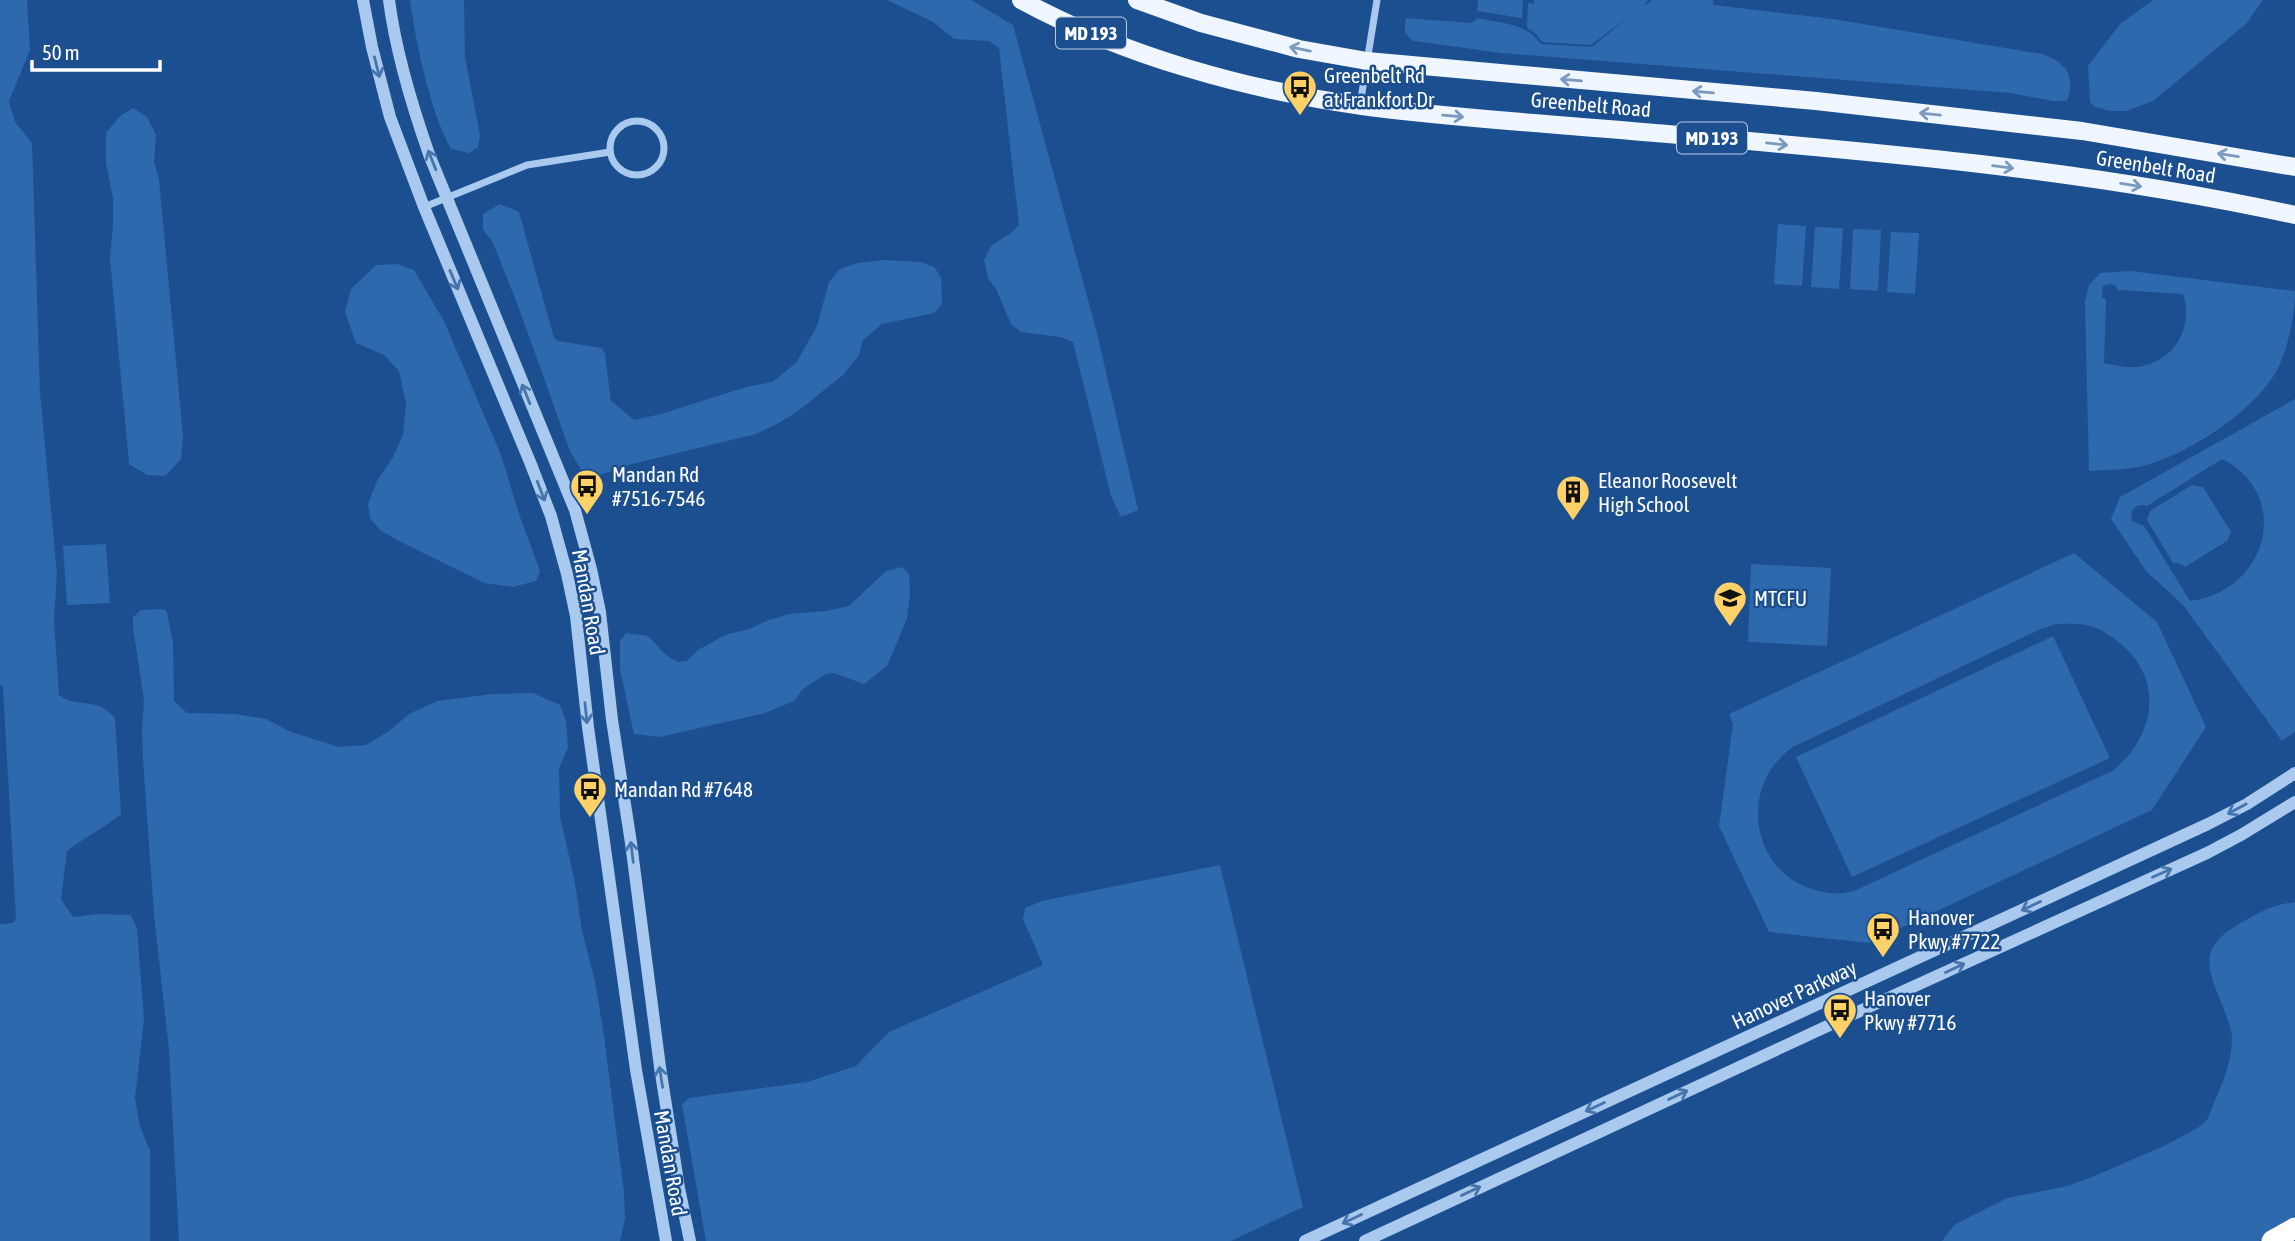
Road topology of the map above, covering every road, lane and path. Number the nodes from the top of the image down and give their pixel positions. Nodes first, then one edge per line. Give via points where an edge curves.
1 (363, 0) edge
2 (389, 0) edge
3 (1021, 0) edge
4 (1137, 0) edge
5 (1377, 0) edge
6 (1367, 61) junction
7 (1360, 106) junction
8 (610, 152) junction
9 (2295, 167) edge
10 (447, 197) junction
11 (424, 207) junction
12 (2295, 215) edge
13 (2295, 773) edge
14 (2295, 802) edge
15 (2295, 1228) edge
16 (666, 1241) edge
17 (690, 1241) edge
18 (1305, 1241) edge
19 (1365, 1241) edge
20 (2272, 1241) edge

1 -> 11 street, Mandan Road via 383,90
10 -> 2 street, Mandan Road via 406,84
3 - 7 main road, Greenbelt Road / MD 193 via 1166,61
6 -> 4 main road, Greenbelt Road / MD 193 via 1201,23
5 - 6 street
6 - 7 street
9 -> 6 main road, Greenbelt Road / MD 193 via 2122,136 1816,101
7 -> 12 main road, Greenbelt Road / MD 193 via 2037,171 2224,199
8 - 8 street via 620,170 638,176 660,163 664,144 650,123 628,122 617,130
8 - 10 street via 527,165
10 - 11 street
17 -> 10 street, Mandan Road via 660,1067 591,569 575,510
11 -> 16 street, Mandan Road via 530,462 567,574 636,1070
13 -> 18 street, Hanover Parkway via 2208,824
19 -> 14 street, Hanover Parkway via 2207,853
15 - 20 highway

